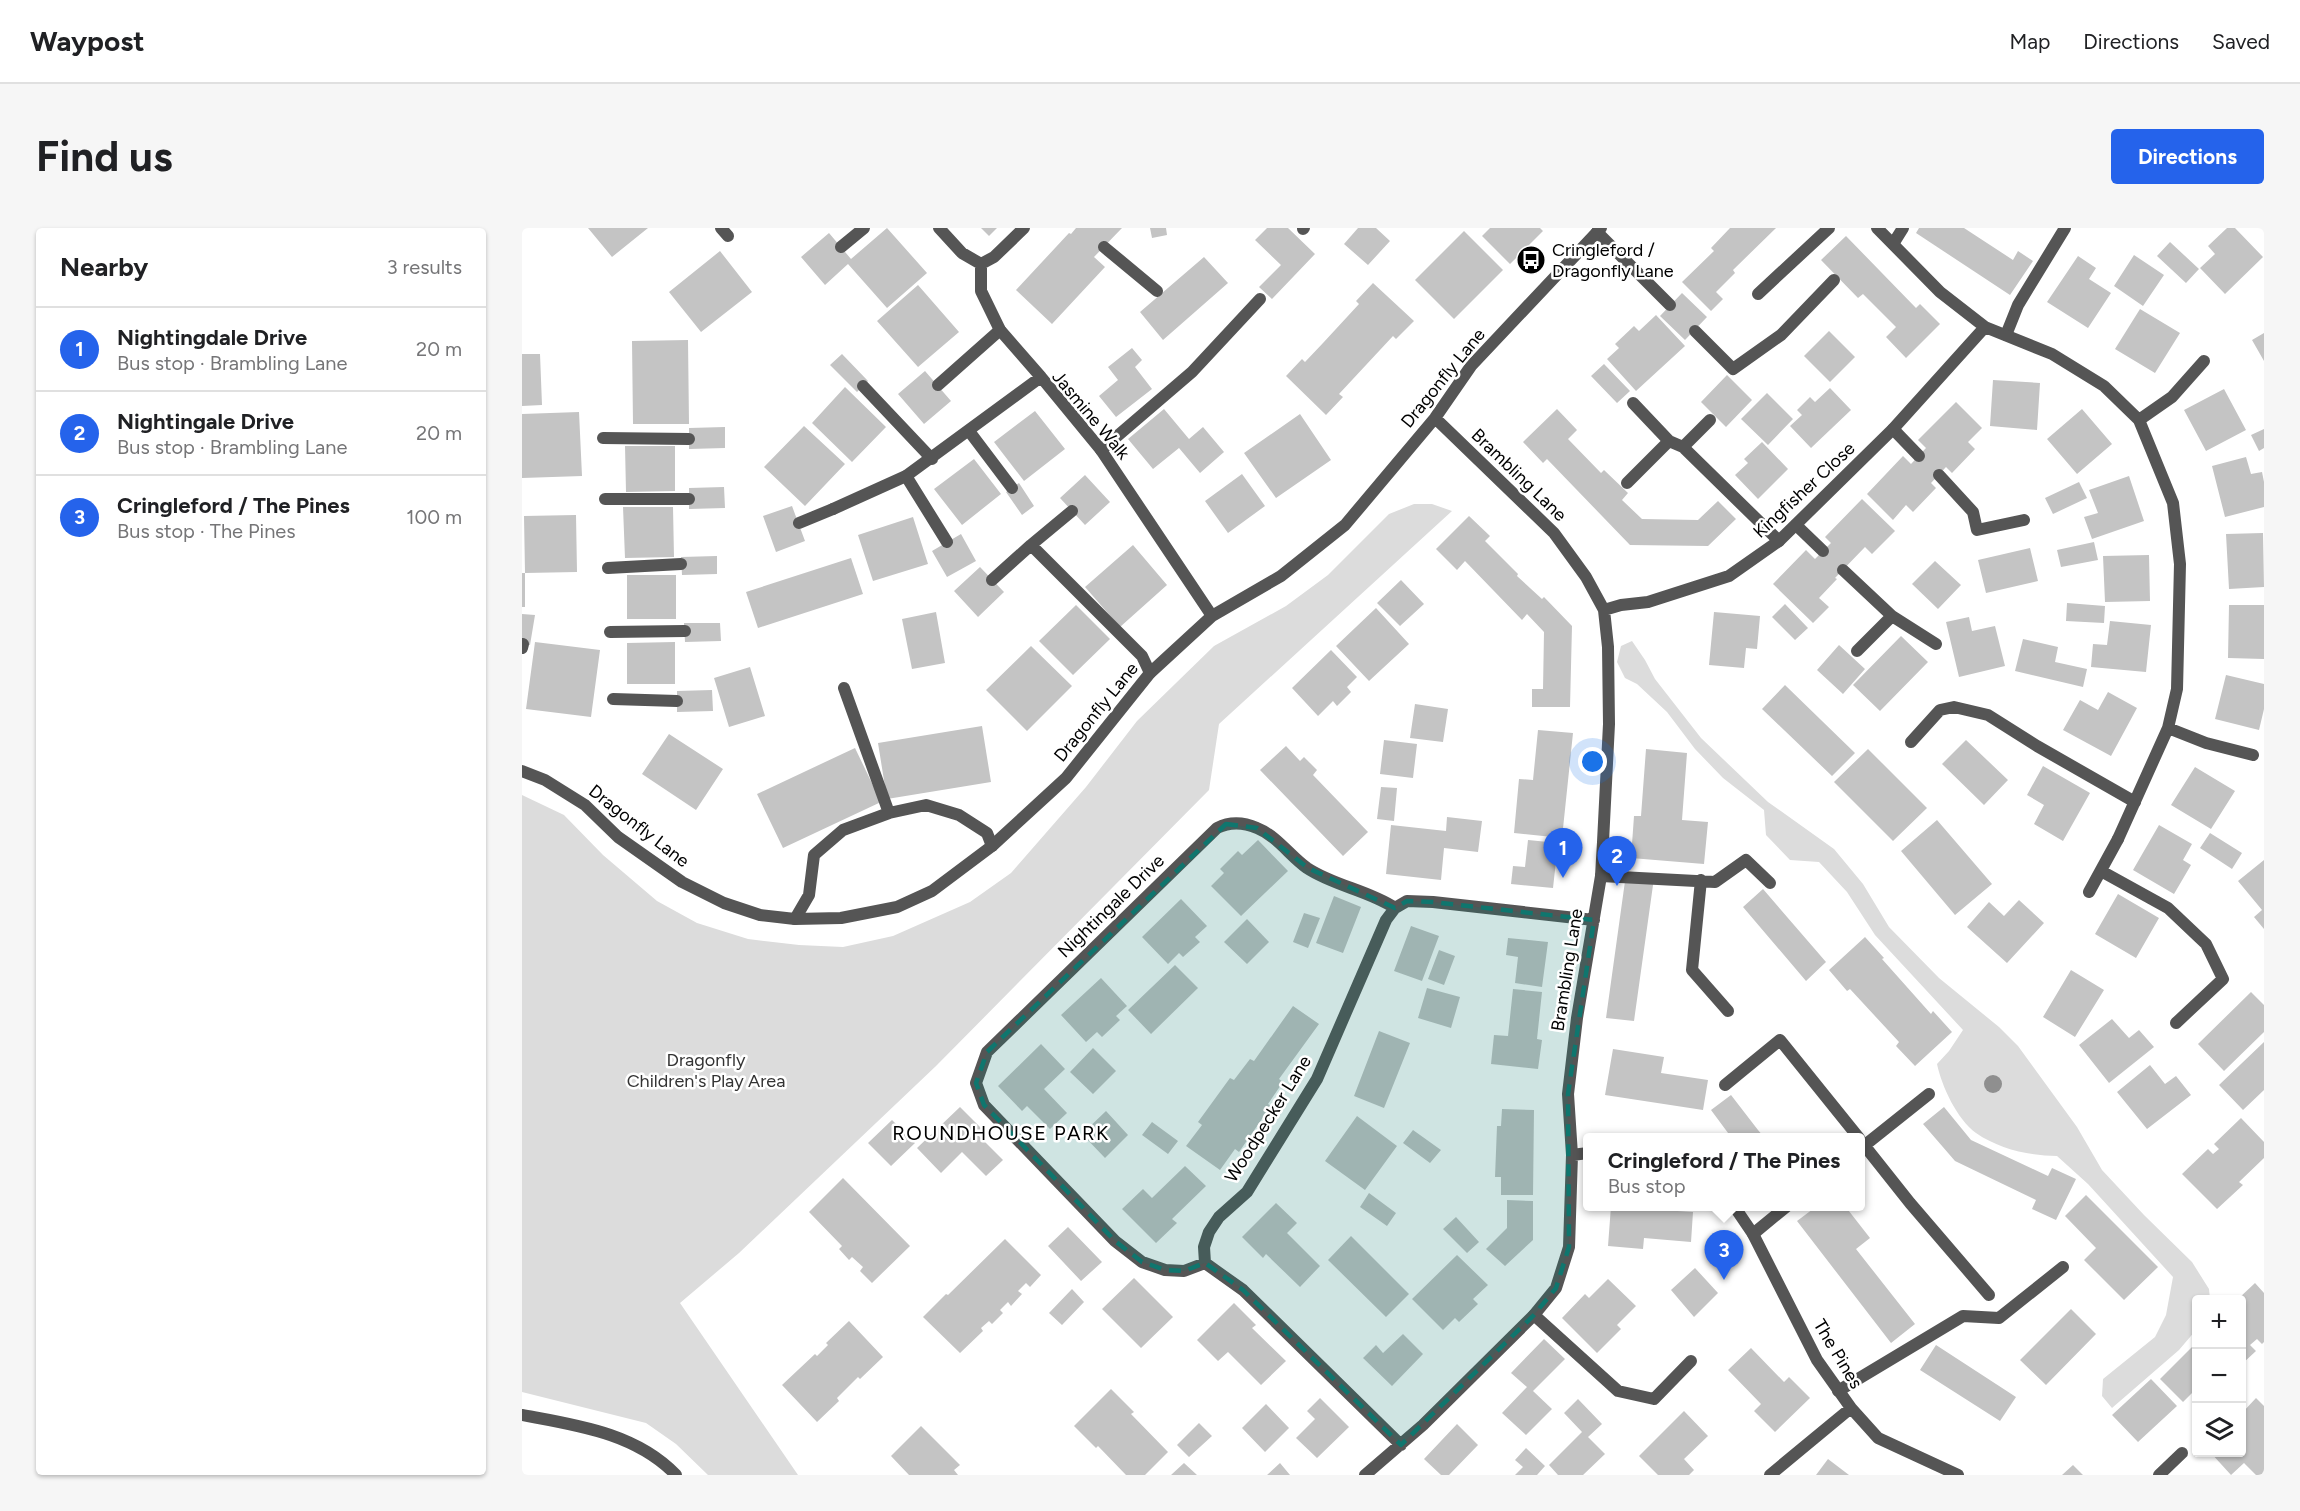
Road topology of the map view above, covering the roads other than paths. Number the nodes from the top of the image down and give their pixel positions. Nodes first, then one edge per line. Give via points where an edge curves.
1 (864, 228) edge
2 (939, 228) edge
3 (1024, 228) edge
4 (1829, 228) edge
5 (1877, 228) edge
6 (1903, 228) edge
7 (2065, 228) edge
8 (1599, 230) edge
9 (1893, 244) junction
10 (841, 247) dead end
11 (1104, 247) dead end
12 (981, 264) junction
13 (1834, 280) dead end
14 (1157, 291) dead end
15 (1758, 294) dead end
16 (1260, 299) dead end
17 (1670, 305) dead end
18 (1985, 327) junction
19 (1000, 330) junction
20 (1695, 331) dead end
21 (2006, 335) junction
22 (2204, 361) dead end
23 (1041, 377) junction
24 (863, 386) dead end
25 (938, 386) dead end
26 (1633, 403) dead end
27 (1435, 418) junction
28 (1710, 420) dead end
29 (2139, 420) junction
30 (1893, 429) junction
31 (969, 430) junction
32 (603, 438) dead end
33 (689, 439) dead end
34 (1669, 441) junction
35 (1683, 447) junction
36 (1101, 450) junction
37 (1919, 456) dead end
38 (932, 459) junction
39 (1938, 475) dead end
40 (906, 476) junction
41 (1627, 483) dead end
42 (1012, 488) dead end
43 (605, 499) dead end
44 (689, 499) dead end
45 (1072, 511) dead end
46 (2024, 520) dead end
47 (799, 523) dead end
48 (1796, 525) junction
49 (1779, 541) junction
50 (947, 542) dead end
51 (1031, 546) junction
52 (1823, 551) dead end
53 (681, 564) dead end
54 (608, 568) dead end
55 (1843, 570) dead end
56 (992, 580) dead end
57 (1604, 610) junction
58 (1212, 616) junction
59 (1892, 616) junction
60 (610, 632) dead end
61 (685, 632) dead end
62 (1936, 644) dead end
63 (1857, 651) dead end
64 (1150, 673) junction
65 (844, 688) dead end
66 (613, 699) dead end
67 (677, 701) dead end
68 (2169, 728) junction
69 (1911, 742) dead end
70 (2253, 755) dead end
71 (522, 771) edge
72 (2135, 802) junction
73 (889, 813) junction
74 (992, 846) junction
75 (2101, 871) junction
76 (1600, 876) junction
77 (1701, 880) junction
78 (1770, 883) dead end
79 (2089, 892) dead end
80 (1395, 908) junction
81 (795, 919) junction
82 (1594, 920) junction
83 (1728, 1011) dead end
84 (2176, 1023) dead end
85 (1725, 1085) dead end
86 (1929, 1094) dead end
87 (1853, 1133) edge
88 (1865, 1140) edge
89 (1865, 1148) edge
90 (1583, 1153) edge
91 (1572, 1155) junction
92 (1737, 1211) edge
93 (1781, 1211) edge
94 (1752, 1234) junction
95 (1205, 1263) junction
96 (2062, 1267) dead end
97 (1989, 1295) dead end
98 (1534, 1315) junction
99 (1691, 1361) dead end
100 (1838, 1391) junction
101 (1851, 1408) junction
102 (522, 1415) edge
103 (1401, 1445) junction
104 (2182, 1453) dead end
105 (676, 1475) edge
106 (1365, 1475) edge
107 (1770, 1475) edge
108 (1958, 1475) edge
109 (2159, 1475) edge

1 - 10 street
2 - 12 street via 962,254
3 - 12 street
4 - 15 street
5 - 9 street
6 - 9 street
7 - 21 street via 2018,305
8 - 17 street
8 - 27 street, Dragonfly Lane via 1471,366
9 - 18 street via 1941,292
11 - 14 street
12 - 19 street via 981,291
13 - 20 street via 1781,335 1733,369
16 - 36 street via 1192,372
18 - 21 street
18 - 30 street, Kingfisher Close
19 - 23 street
19 - 25 street
21 - 29 street via 2052,354 2104,386
22 - 29 street via 2172,397
23 - 31 street, Jasmine Walk
23 - 36 street, Jasmine Walk
24 - 38 street
26 - 34 street
27 - 57 street, Brambling Lane via 1554,533
27 - 58 street, Dragonfly Lane via 1345,525 1281,576
28 - 35 street
29 - 68 street via 2173,503 2180,564 2177,689
30 - 37 street
30 - 48 street, Kingfisher Close
31 - 38 street, Jasmine Walk
31 - 42 street
32 - 33 street
34 - 35 street
34 - 41 street
35 - 49 street
36 - 58 street, Jasmine Walk
38 - 40 street, Jasmine Walk
39 - 46 street via 1973,512 1977,530
40 - 47 street, Jasmine Walk
40 - 50 street
43 - 44 street
45 - 51 street
48 - 49 street, Kingfisher Close
48 - 52 street
49 - 57 street, Kingfisher Close via 1729,576 1648,602
51 - 56 street
51 - 64 street via 1142,656
53 - 54 street
55 - 59 street
57 - 76 street, Brambling Lane via 1610,724
58 - 64 street, Dragonfly Lane
59 - 62 street
59 - 63 street
60 - 61 street
64 - 74 street, Dragonfly Lane via 1066,778
65 - 73 street
66 - 67 street
68 - 70 street
68 - 72 street
69 - 72 street via 1940,710 1954,707 1988,715
71 - 81 street, Dragonfly Lane via 545,780 585,805 618,837 682,882 751,912
72 - 75 street
73 - 74 street via 926,805 959,815 987,833
73 - 81 street via 843,830 814,855 809,895
74 - 81 street, Dragonfly Lane via 932,891 897,906 841,918
75 - 79 street
75 - 84 street via 2168,909 2206,944 2219,970 2223,979
76 - 77 street
76 - 82 street, Brambling Lane
77 - 78 street via 1715,882 1746,860
77 - 83 street via 1692,970
80 - 82 street via 1407,901 1433,902
80 - 95 street, Woodpecker Lane via 1386,920 1317,1079 1247,1192 1219,1217 1209,1232 1204,1247
80 - 95 street, Nightingale Drive via 1379,897 1347,888 1308,868 1257,828 1226,824 1216,828 987,1052 976,1083 984,1105 1115,1241 1142,1262 1165,1270 1184,1270
82 - 91 street, Brambling Lane via 1568,1094
85 - 87 street via 1780,1040
86 - 88 street
89 - 97 street
90 - 91 street
91 - 98 street, Brambling Lane via 1569,1248 1556,1288
92 - 94 street, The Pines
93 - 94 street
94 - 100 street, The Pines via 1817,1360
95 - 103 street via 1243,1290
96 - 100 street via 1999,1318 1964,1317
98 - 99 street via 1618,1391 1654,1399
98 - 103 street, Brambling Lane
100 - 101 street, The Pines
101 - 107 street
101 - 108 street, The Pines via 1878,1438
102 - 105 street via 623,1439 661,1460
103 - 106 street, Brambling Lane
104 - 109 street

